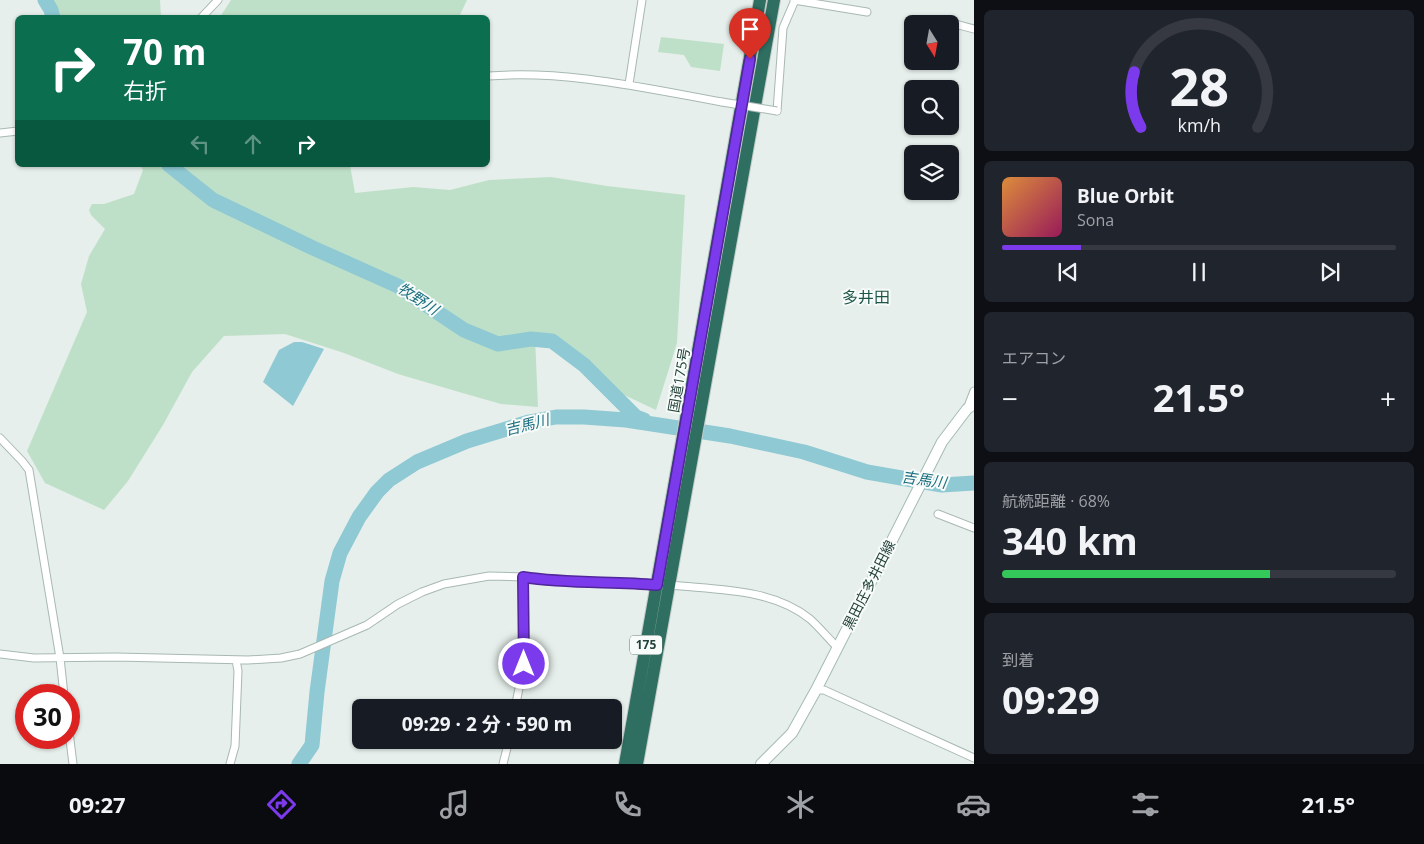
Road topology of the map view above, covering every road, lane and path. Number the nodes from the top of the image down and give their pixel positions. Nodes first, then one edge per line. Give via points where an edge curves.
1 (218, 0) edge
2 (642, 0) edge
3 (760, 0) edge
4 (774, 0) edge
5 (795, 0) edge
6 (867, 12) dead end
7 (204, 15) edge
8 (959, 25) edge
9 (974, 29) edge
10 (490, 76) edge
11 (629, 84) junction
12 (15, 132) edge
13 (0, 133) edge
14 (701, 373) junction
15 (974, 391) edge
16 (971, 407) edge
17 (0, 438) edge
18 (938, 514) dead end
19 (974, 528) edge
20 (523, 577) junction
21 (664, 585) junction
22 (837, 647) junction
23 (0, 654) edge
24 (60, 658) junction
25 (236, 660) junction
26 (63, 684) edge
27 (816, 690) junction
28 (517, 699) edge
29 (71, 749) edge
30 (507, 749) edge
31 (974, 758) edge
32 (73, 764) edge
33 (230, 764) edge
34 (503, 764) edge
35 (624, 764) edge
36 (637, 764) edge
37 (762, 764) edge

1 - 7 street
2 - 11 street
3 - 14 highway, 国道175号 / 175
4 - 14 highway, 国道175号 / 175
5 - 6 street
5 - 11 street, bridge via 783,28 777,111
8 - 9 street
10 - 11 street via 569,76
12 - 13 street
14 - 21 highway, 国道175号 / 175
15 - 16 street
16 - 22 main road, 黒田庄多井田線 via 942,442
17 - 24 street via 28,470
18 - 19 street
20 - 21 street via 546,581
20 - 25 street via 489,576 444,584 406,600 367,625 306,652 281,658
20 - 28 street via 524,664
21 - 22 street via 754,593 770,598 810,619
21 - 35 highway, 国道175号 / 175
21 - 36 highway, 国道175号 / 175
22 - 27 main road, 黒田庄多井田線
23 - 24 street
24 - 25 street
24 - 26 street
25 - 33 street via 235,746
27 - 31 street via 824,690
27 - 37 main road, 黒田庄多井田線 via 792,733
29 - 32 street
30 - 34 street

